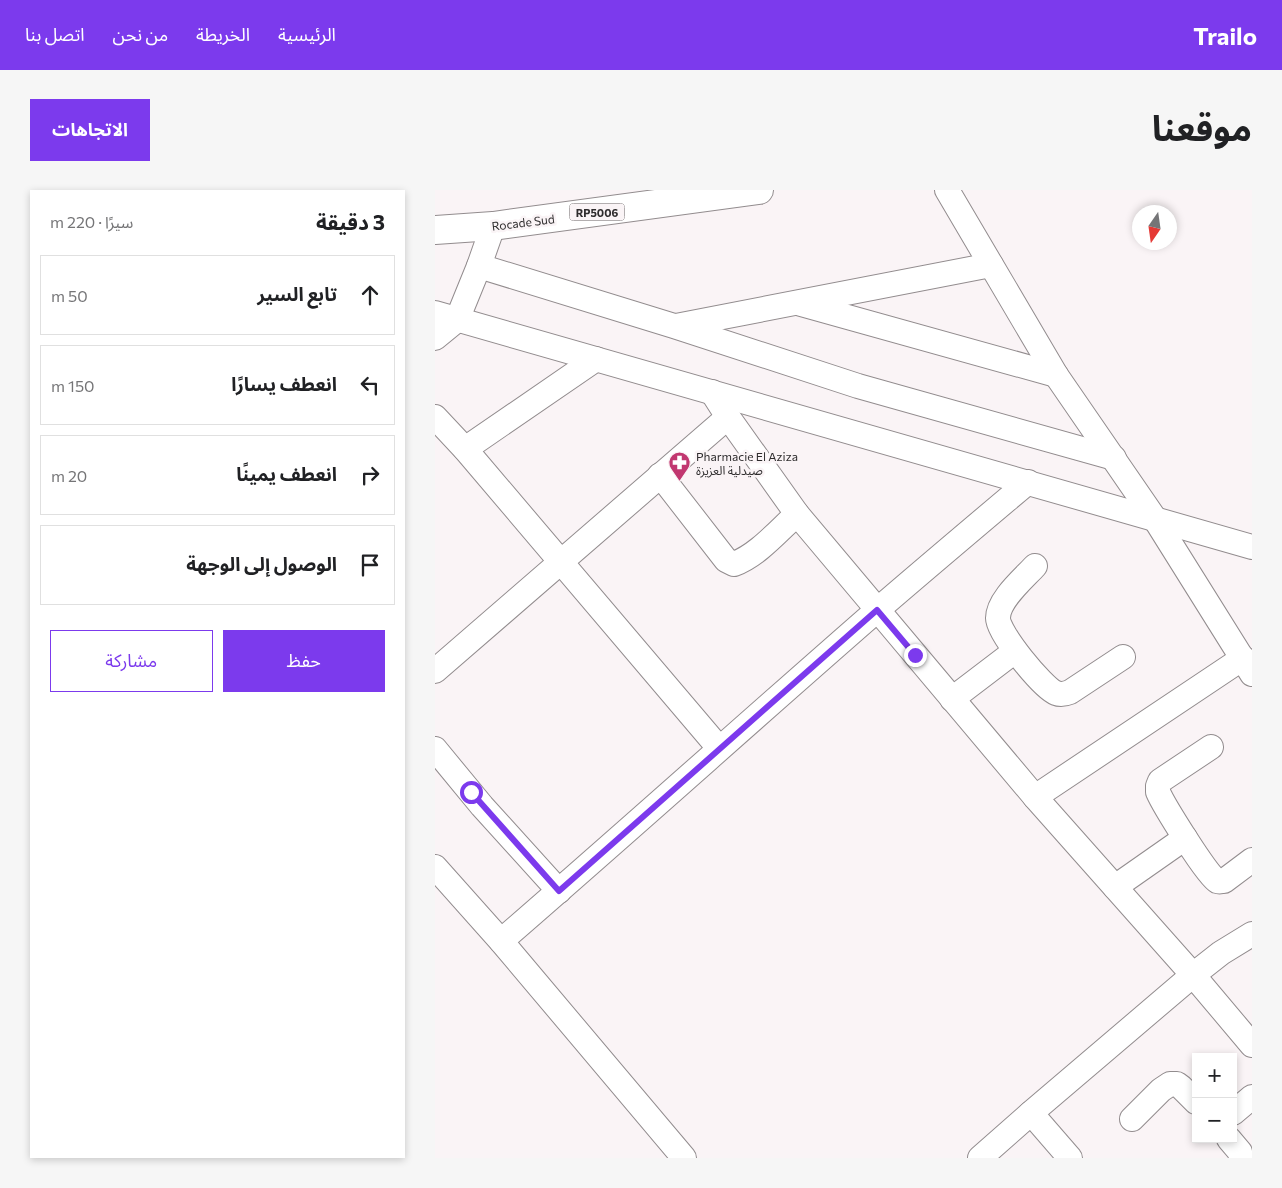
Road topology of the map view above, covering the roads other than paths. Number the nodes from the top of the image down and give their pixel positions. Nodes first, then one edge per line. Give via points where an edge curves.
1 (759, 190) edge
2 (947, 190) edge
3 (493, 226) junction
4 (435, 230) edge
5 (991, 265) junction
6 (479, 266) junction
7 (797, 302) junction
8 (446, 316) edge
9 (674, 326) junction
10 (435, 338) edge
11 (596, 359) junction
12 (1056, 375) junction
13 (712, 392) junction
14 (435, 417) edge
15 (728, 417) junction
16 (465, 449) junction
17 (1114, 458) junction
18 (661, 475) junction
19 (1028, 482) junction
20 (797, 514) junction
21 (1155, 519) junction
22 (1252, 547) edge
23 (560, 562) junction
24 (1035, 566) dead end
25 (877, 610) junction
26 (1015, 651) junction
27 (1123, 657) dead end
28 (1247, 666) edge
29 (435, 671) edge
30 (952, 699) junction
31 (1211, 747) dead end
32 (719, 748) junction
33 (435, 749) edge
34 (1035, 797) junction
35 (1185, 838) junction
36 (1252, 860) edge
37 (435, 867) edge
38 (1115, 887) junction
39 (559, 891) junction
40 (1252, 934) edge
41 (501, 941) junction
42 (1193, 975) junction
43 (1252, 1044) edge
44 (1252, 1097) edge
45 (1192, 1098) edge
46 (1237, 1110) edge
47 (1031, 1112) junction
48 (1132, 1119) dead end
49 (1232, 1143) edge
50 (684, 1158) edge
51 (980, 1158) edge
52 (1071, 1158) edge
53 (1241, 1158) edge

1 - 3 main road, Rocade Sud / RP5006
2 - 5 street
3 - 4 main road, Rocade Sud / RP5006
3 - 6 street
5 - 7 street
5 - 12 street
6 - 8 street
6 - 9 street
7 - 9 street
7 - 12 street
8 - 10 street
8 - 11 street
9 - 17 street via 858,386
11 - 13 street
11 - 16 street
12 - 17 street
13 - 15 street
13 - 19 street
14 - 16 street
15 - 18 street
15 - 20 street
16 - 23 street
17 - 21 street
18 - 20 street via 726,560 734,564 756,552
18 - 23 street
19 - 21 street
19 - 25 street
20 - 25 street
21 - 22 street
21 - 28 street
23 - 29 street
23 - 32 street
24 - 26 street via 999,611 999,626
25 - 30 street
25 - 32 street
26 - 27 street via 1052,691 1062,694 1074,690
26 - 30 street
28 - 34 street
30 - 34 street
31 - 35 street via 1157,786 1160,797
32 - 39 street
33 - 39 street
34 - 38 street
35 - 36 street via 1217,881 1227,879
35 - 38 street
37 - 41 street
38 - 42 street
39 - 41 street
40 - 42 street
41 - 50 street
42 - 43 street
42 - 47 street
44 - 46 street
45 - 48 street via 1177,1084 1171,1084
47 - 51 street
47 - 52 street
49 - 53 street

